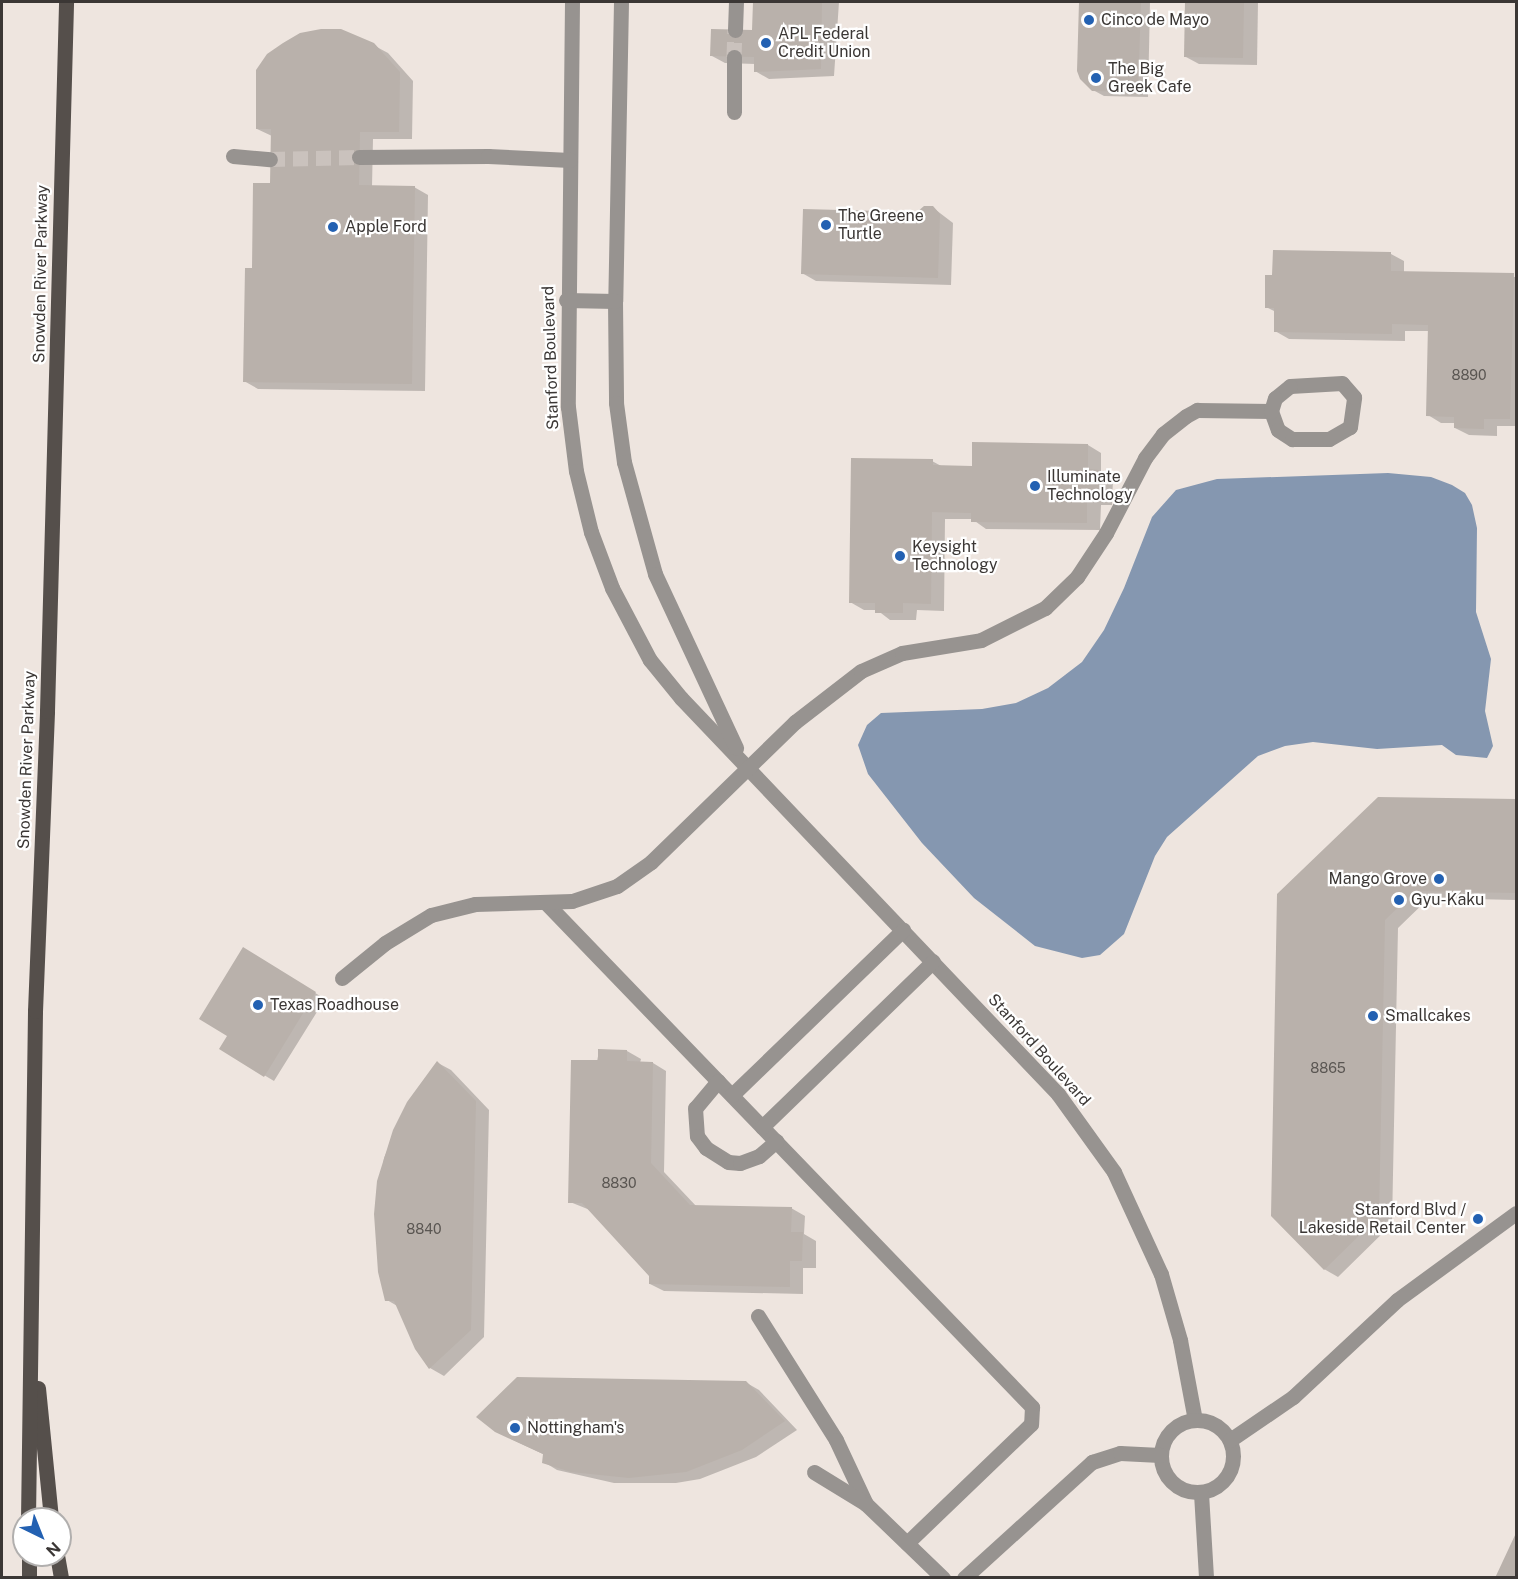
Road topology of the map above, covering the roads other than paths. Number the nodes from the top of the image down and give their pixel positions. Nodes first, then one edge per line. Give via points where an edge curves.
1 (66, 2) edge
2 (572, 2) edge
3 (621, 2) edge
4 (736, 2) edge
5 (735, 30) tunnel mouth
6 (734, 57) tunnel mouth
7 (734, 112) dead end
8 (233, 156) dead end
9 (359, 157) tunnel mouth
10 (270, 159) tunnel mouth
11 (570, 160) junction
12 (566, 300) junction
13 (615, 301) junction
14 (1271, 411) junction
15 (748, 769) junction
16 (547, 904) junction
17 (903, 930) junction
18 (933, 962) junction
19 (342, 978) dead end
20 (718, 1081) junction
21 (732, 1095) junction
22 (762, 1127) junction
23 (776, 1141) junction
24 (1516, 1213) edge
25 (30, 1308) junction
26 (758, 1316) dead end
27 (1195, 1420) junction
28 (1230, 1440) junction
29 (1160, 1455) junction
30 (814, 1472) dead end
31 (1201, 1493) junction
32 (866, 1504) junction
33 (28, 1507) edge
34 (50, 1507) edge
35 (907, 1543) junction
36 (943, 1578) edge
37 (964, 1578) edge
38 (1206, 1578) edge

1 - 25 main road, Snowden River Parkway via 48,699 35,1011
2 - 11 street, Stanford Boulevard
3 - 13 street, Stanford Boulevard
4 - 5 street
6 - 7 street
8 - 10 street
9 - 11 street
11 - 12 street, Stanford Boulevard
12 - 13 street
12 - 15 street, Stanford Boulevard via 568,406 576,471 591,532 612,588 650,660
13 - 15 street, Stanford Boulevard via 616,403 637,517 655,574 703,684
14 - 14 street via 1278,429 1292,439 1329,439 1350,427 1354,397 1342,383 1290,386 1275,398
14 - 15 street via 1197,411 1186,416 1163,434 1145,458 1094,554 1061,595 1007,630 981,640 902,653 861,671 795,722
15 - 16 street via 635,876 597,895
15 - 17 street, Stanford Boulevard
16 - 19 street via 475,904 431,915 385,943
16 - 20 street
17 - 18 street, Stanford Boulevard
17 - 21 street
18 - 22 street
18 - 27 street, Stanford Boulevard via 1058,1094 1114,1172 1161,1274 1180,1340
20 - 21 street
20 - 23 street via 695,1108 697,1136 706,1148 728,1162 740,1163 759,1156
21 - 22 street
22 - 23 street
23 - 35 street via 1032,1407 1031,1424
24 - 28 street via 1397,1300 1293,1397
25 - 33 main road, Snowden River Parkway
25 - 34 main road
26 - 32 street via 836,1440
27 - 28 street via 1214,1423
27 - 29 street via 1173,1428
28 - 31 street via 1231,1470 1215,1488
29 - 31 street via 1161,1468 1170,1482 1183,1490
29 - 37 street via 1120,1453 1092,1462
30 - 32 street
31 - 38 street
32 - 35 street
35 - 36 street

